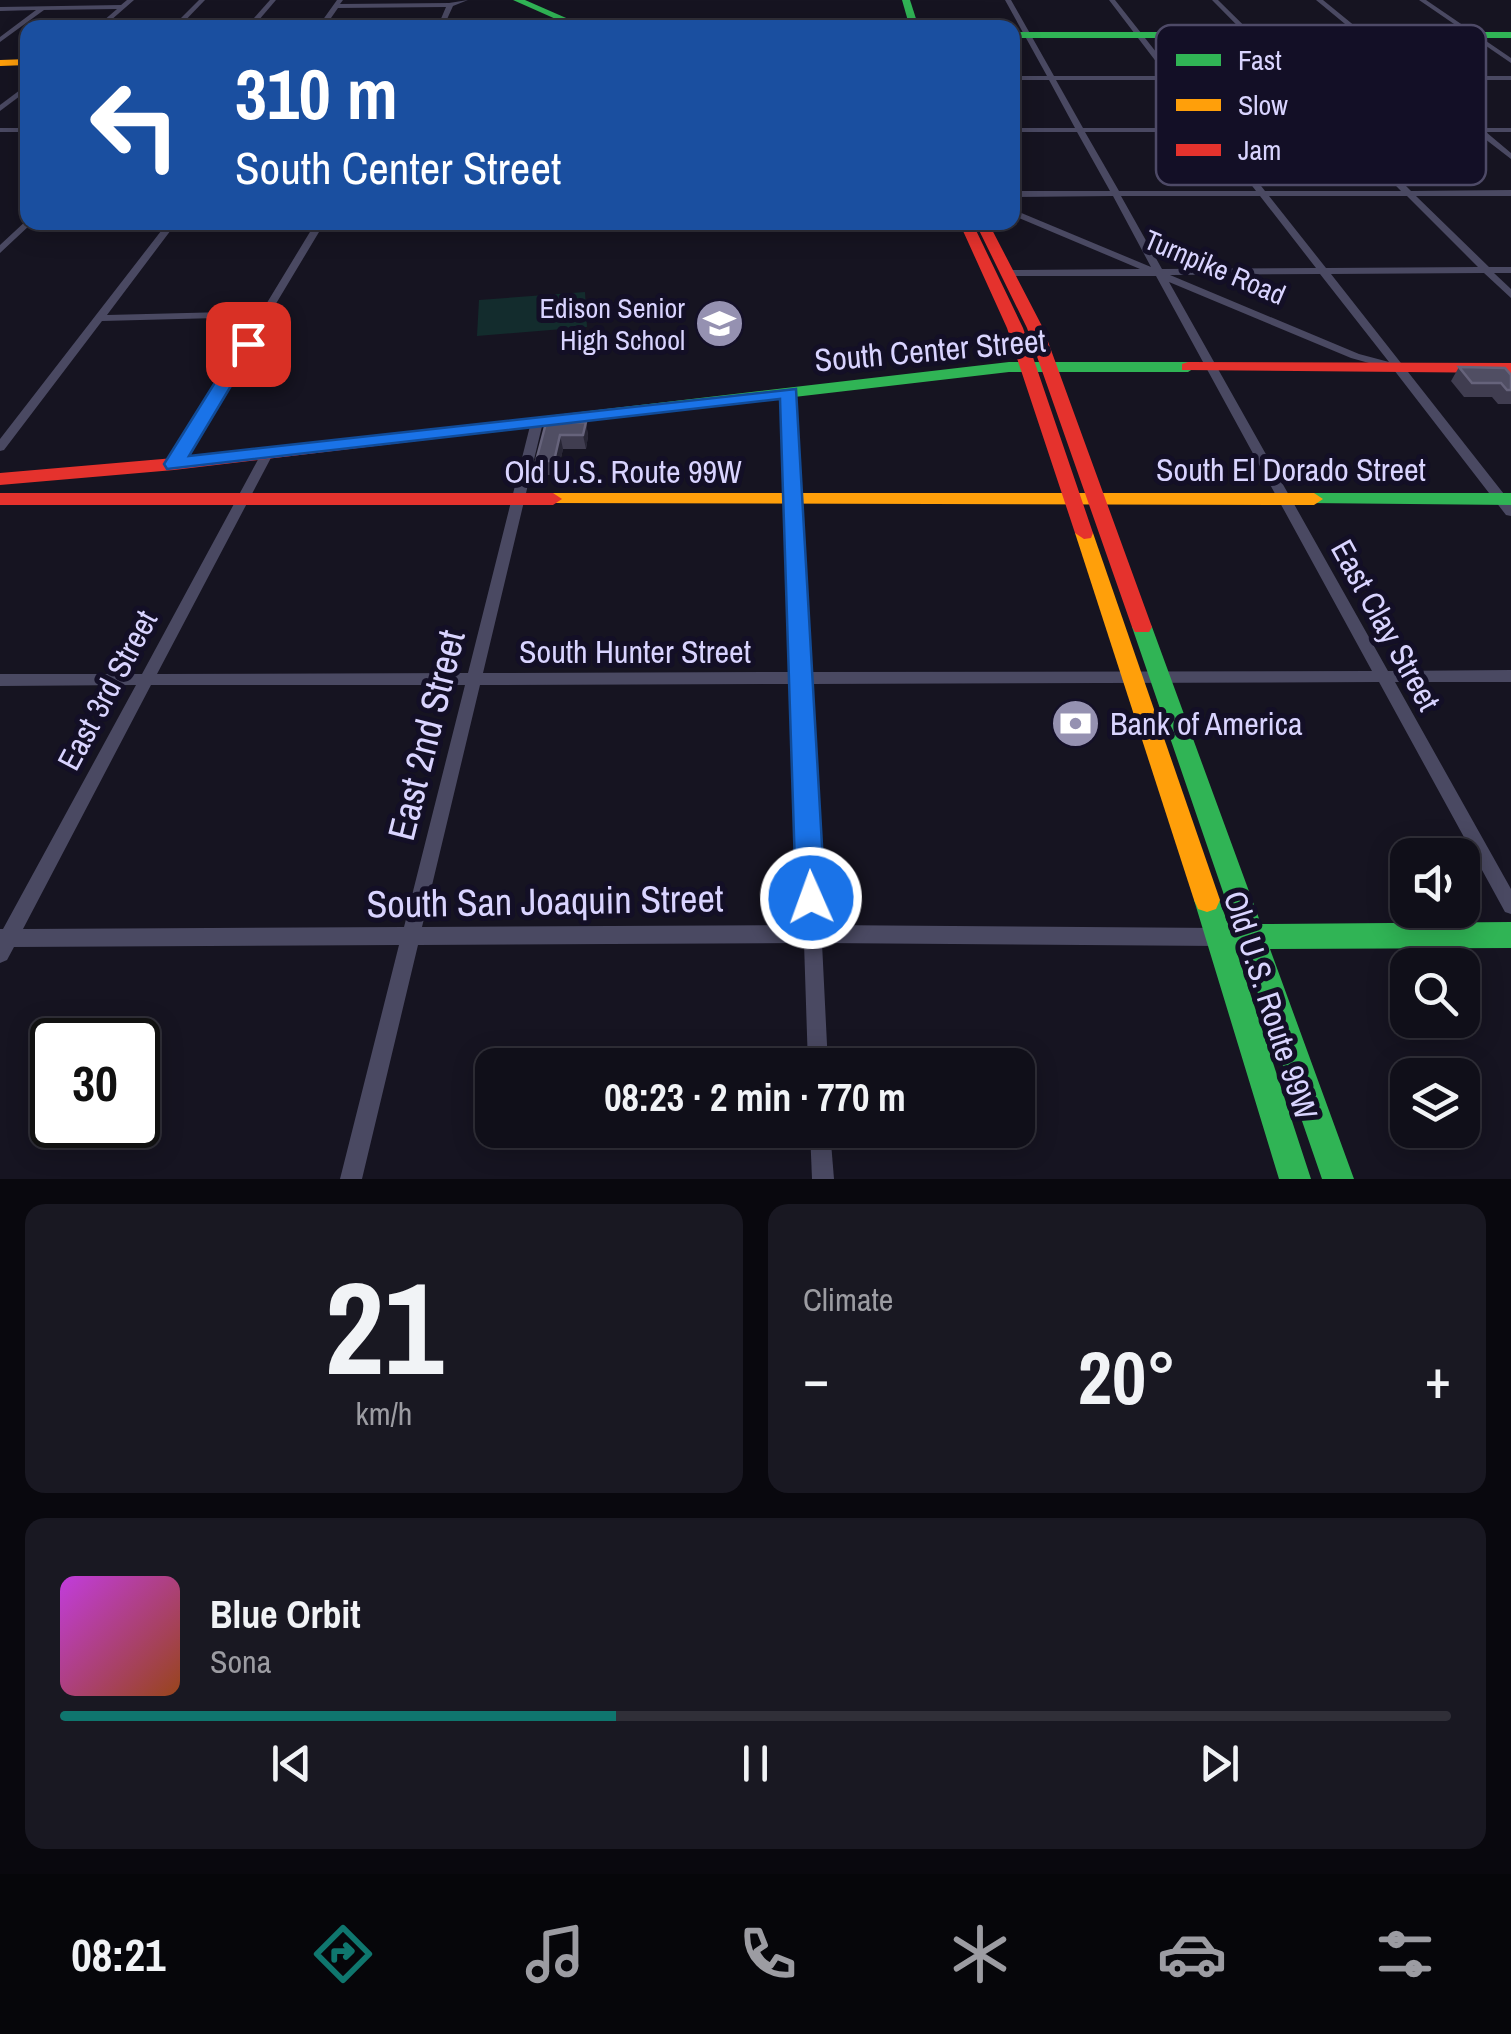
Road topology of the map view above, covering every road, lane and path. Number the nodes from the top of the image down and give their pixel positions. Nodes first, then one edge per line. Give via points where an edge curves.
1 (54, 0) edge
2 (131, 0) edge
3 (202, 0) edge
4 (273, 0) edge
5 (465, 0) edge
6 (517, 0) edge
7 (1112, 0) edge
8 (1215, 0) edge
9 (1319, 0) edge
10 (1422, 0) edge
11 (338, 3) edge
12 (450, 5) junction
13 (122, 7) junction
14 (42, 8) junction
15 (0, 9) edge
16 (26, 20) edge
17 (107, 20) edge
18 (182, 20) edge
19 (255, 20) edge
20 (443, 20) edge
21 (566, 20) edge
22 (20, 25) edge
23 (1240, 25) edge
24 (1350, 25) edge
25 (1458, 25) edge
26 (1139, 35) junction
27 (1156, 35) edge
28 (1020, 36) edge
29 (0, 40) edge
30 (1486, 44) edge
31 (1156, 56) edge
32 (1511, 61) edge
33 (1020, 78) edge
34 (1051, 78) junction
35 (1156, 78) edge
36 (20, 93) edge
37 (0, 110) edge
38 (1020, 130) edge
39 (1081, 130) junction
40 (1156, 130) edge
41 (1486, 136) edge
42 (1511, 156) edge
43 (1256, 185) edge
44 (1401, 185) edge
45 (1511, 192) edge
46 (1115, 193) junction
47 (1262, 193) junction
48 (1409, 193) junction
49 (1020, 194) edge
50 (1020, 215) edge
51 (20, 230) edge
52 (167, 230) edge
53 (316, 230) edge
54 (969, 230) edge
55 (985, 230) edge
56 (0, 250) edge
57 (1323, 270) junction
58 (1486, 270) junction
59 (1511, 270) edge
60 (1008, 273) junction
61 (1160, 273) junction
62 (1511, 295) edge
63 (266, 314) junction
64 (99, 318) junction
65 (1038, 368) junction
66 (1398, 368) junction
67 (1511, 368) edge
68 (1213, 370) junction
69 (789, 393) junction
70 (537, 422) junction
71 (0, 447) edge
72 (267, 454) junction
73 (174, 464) junction
74 (0, 479) edge
75 (0, 499) edge
76 (1095, 499) junction
77 (1285, 499) junction
78 (794, 500) junction
79 (1071, 500) junction
80 (517, 501) junction
81 (241, 502) junction
82 (1508, 503) edge
83 (1384, 676) junction
84 (1511, 676) edge
85 (1132, 677) junction
86 (1159, 677) junction
87 (474, 678) junction
88 (801, 678) junction
89 (0, 680) edge
90 (146, 680) junction
91 (1511, 906) edge
92 (812, 934) junction
93 (1511, 935) edge
94 (1219, 937) junction
95 (1252, 937) junction
96 (410, 938) junction
97 (3, 944) edge
98 (817, 1048) edge
99 (821, 1148) edge
100 (351, 1179) edge
101 (822, 1179) edge
102 (1296, 1179) edge
103 (1338, 1179) edge

1 - 14 street
2 - 13 street
3 - 18 street
4 - 19 street
5 - 12 street
6 - 21 main road
7 - 26 street
8 - 23 street
9 - 24 street
10 - 25 street
11 - 12 street
12 - 20 street
13 - 14 street
13 - 17 street
14 - 15 street
14 - 16 street
22 - 29 street
26 - 27 main road
26 - 28 main road
26 - 31 street
28 - 34 street, East Clay Street
30 - 32 street
33 - 34 street
34 - 35 street
34 - 39 street, East Clay Street
36 - 37 street
38 - 39 street
39 - 40 street
39 - 46 street, East Clay Street
41 - 42 street
43 - 47 street
44 - 48 street
45 - 48 street
46 - 47 street
46 - 49 street
46 - 61 street, East Clay Street
47 - 48 street
47 - 57 street
48 - 58 street
50 - 61 street, Turnpike Road
51 - 56 street
52 - 64 street
53 - 63 street
54 - 65 main road
55 - 60 main road
57 - 58 street
57 - 61 street
57 - 66 street
58 - 59 street
58 - 62 street
60 - 61 street
60 - 65 main road via 1034,328
61 - 66 street, Turnpike Road via 1354,356
61 - 68 street, East Clay Street
63 - 64 street
63 - 73 street
64 - 71 street
65 - 68 main road, South Center Street
65 - 69 main road, South Center Street
65 - 76 main road, Old U.S. Route 99W
65 - 79 main road
66 - 67 main road, South Center Street
66 - 68 main road, South Center Street
66 - 82 street
68 - 77 street, East Clay Street
69 - 70 main road, South Center Street
69 - 78 street
70 - 72 main road, South Center Street
70 - 80 street, East 2nd Street
72 - 73 main road, South Center Street
72 - 81 street, East 3rd Street
73 - 74 main road, South Center Street
75 - 81 main road, Old U.S. Route 99W
76 - 77 main road, South El Dorado Street
76 - 79 main road, South El Dorado Street
76 - 86 main road, Old U.S. Route 99W
77 - 82 main road, South El Dorado Street
77 - 83 street, East Clay Street
78 - 79 main road, Old U.S. Route 99W
78 - 80 main road, Old U.S. Route 99W
78 - 88 street
79 - 85 main road, Old U.S. Route 99W
80 - 81 main road, Old U.S. Route 99W
80 - 87 street, East 2nd Street
81 - 90 street, East 3rd Street
83 - 84 street, South Hunter Street
83 - 86 street, South Hunter Street
83 - 91 street, East Clay Street
85 - 86 street, South Hunter Street
85 - 88 street, South Hunter Street
85 - 94 main road, Old U.S. Route 99W
86 - 95 main road, Old U.S. Route 99W
87 - 88 street, South Hunter Street
87 - 90 street, South Hunter Street
87 - 96 street, East 2nd Street
88 - 92 street
89 - 90 street, South Hunter Street
90 - 97 street, East 3rd Street
92 - 94 street, South San Joaquin Street
92 - 96 street, South San Joaquin Street
92 - 98 street
93 - 95 main road, South San Joaquin Street
94 - 95 main road, South San Joaquin Street
94 - 102 main road, Old U.S. Route 99W
95 - 103 main road, Old U.S. Route 99W
96 - 97 street, South San Joaquin Street
96 - 100 street, East 2nd Street
99 - 101 street

